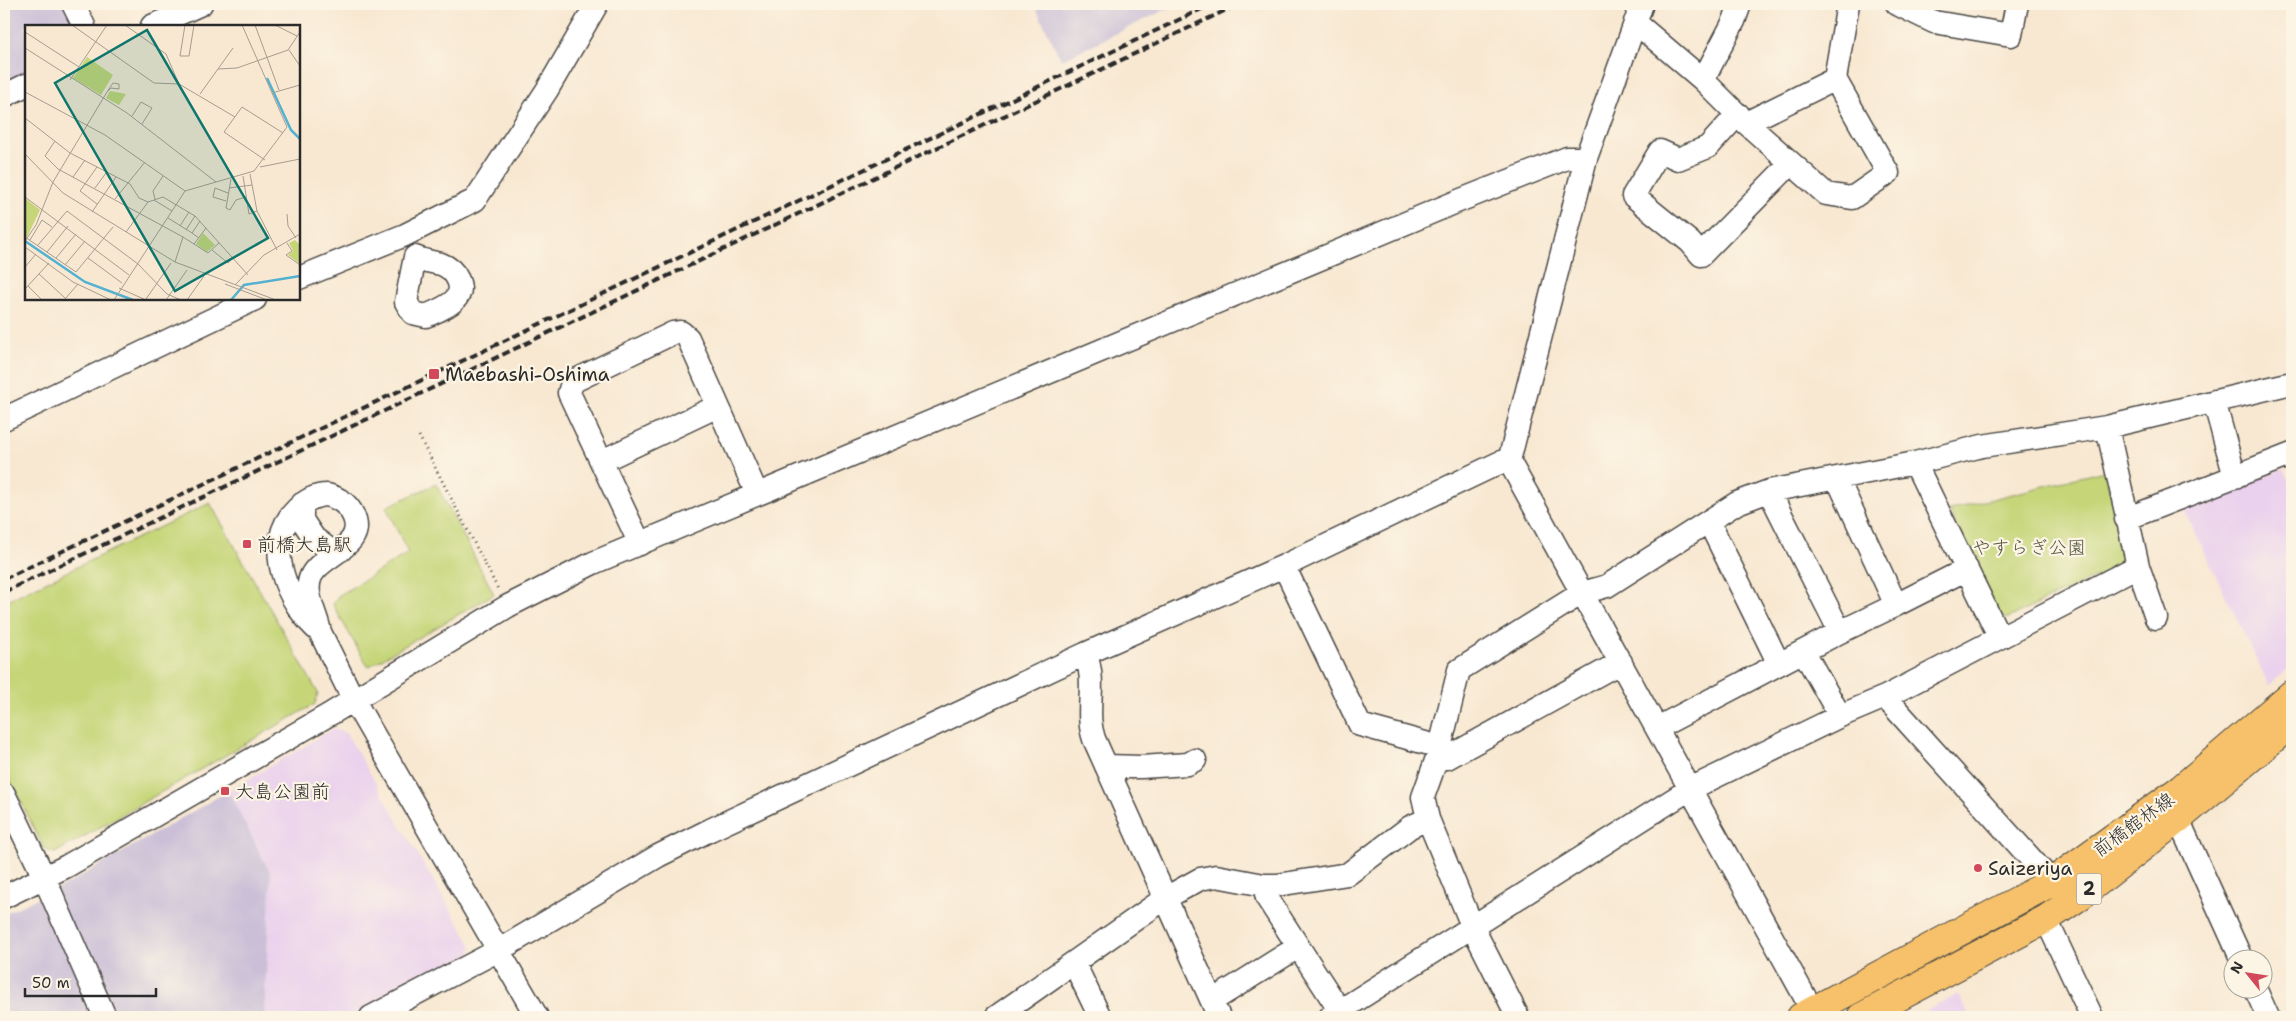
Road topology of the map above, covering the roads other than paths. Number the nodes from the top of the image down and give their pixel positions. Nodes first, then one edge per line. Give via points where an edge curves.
1 (73, 4) edge
2 (201, 4) edge
3 (596, 4) edge
4 (1740, 4) edge
5 (1848, 4) edge
6 (1897, 4) edge
7 (2017, 4) edge
8 (1638, 13) edge
9 (84, 25) edge
10 (154, 25) edge
11 (1834, 79) junction
12 (1704, 80) junction
13 (25, 86) edge
14 (4, 96) edge
15 (1742, 118) junction
16 (1586, 158) junction
17 (1791, 163) junction
18 (405, 235) junction
19 (415, 257) dead end
20 (300, 278) edge
21 (253, 300) edge
22 (2292, 382) edge
23 (2214, 400) junction
24 (718, 406) junction
25 (4, 419) edge
26 (2107, 427) junction
27 (2292, 454) edge
28 (602, 461) junction
29 (1509, 461) junction
30 (1915, 463) junction
31 (2235, 477) junction
32 (1837, 478) junction
33 (1769, 491) junction
34 (757, 494) junction
35 (302, 504) junction
36 (2126, 519) junction
37 (1709, 522) junction
38 (640, 544) junction
39 (341, 550) junction
40 (1284, 566) junction
41 (2138, 566) junction
42 (1967, 569) junction
43 (1582, 593) junction
44 (1896, 605) junction
45 (2156, 618) dead end
46 (320, 632) junction
47 (1840, 632) junction
48 (1999, 636) junction
49 (1804, 652) junction
50 (1086, 654) junction
51 (1621, 662) junction
52 (1779, 664) junction
53 (2292, 694) edge
54 (1885, 696) junction
55 (353, 699) junction
56 (1840, 716) junction
57 (2292, 723) edge
58 (1657, 728) junction
59 (1439, 751) junction
60 (1194, 760) dead end
61 (1106, 766) junction
62 (1690, 789) junction
63 (4, 794) edge
64 (1428, 819) junction
65 (2178, 819) junction
66 (44, 877) junction
67 (2052, 882) junction
68 (1264, 885) junction
69 (4, 897) edge
70 (1164, 899) junction
71 (2046, 919) junction
72 (1473, 928) junction
73 (1298, 947) junction
74 (2236, 948) edge
75 (499, 950) junction
76 (1074, 963) junction
77 (2259, 998) edge
78 (1215, 1009) edge
79 (1335, 1014) edge
80 (1810, 1015) edge
81 (105, 1017) edge
82 (371, 1017) edge
83 (537, 1017) edge
84 (996, 1017) edge
85 (1100, 1017) edge
86 (1518, 1017) edge
87 (1861, 1017) edge
88 (2092, 1017) edge
89 (2268, 1017) edge

1 - 9 street
2 - 10 street
3 - 18 street via 547,90 475,200
4 - 12 street
5 - 11 street
6 - 7 street via 1934,22 2011,35
8 - 12 street
8 - 16 street
11 - 15 street
11 - 17 street via 1888,174 1852,198 1826,194
12 - 15 street
13 - 14 street
15 - 17 street
15 - 17 street via 1708,146 1678,159 1660,151 1632,196 1690,242 1701,255
16 - 29 street
16 - 34 street via 1567,158 1462,200
18 - 19 street
18 - 20 street
21 - 25 street
22 - 23 street
23 - 26 street
23 - 31 street
24 - 28 street
24 - 28 street via 688,338 681,332 673,333 572,383 570,398
24 - 34 street
26 - 30 street via 1982,446
26 - 36 street
27 - 31 street
28 - 38 street
29 - 40 street via 1500,462
29 - 43 street
30 - 32 street
30 - 42 street
31 - 36 street
32 - 33 street
32 - 44 street
33 - 37 street via 1736,503
33 - 47 street
34 - 38 street
35 - 39 street via 302,520 314,538 330,550
35 - 39 street via 313,497 327,495 345,503 356,521 356,528
35 - 46 street via 286,522 280,542 280,562 286,585 308,622
36 - 41 street
37 - 43 street via 1608,586
37 - 52 street
38 - 55 street via 593,563 508,606
39 - 46 street via 316,568 309,584 310,600 318,617
40 - 50 street
40 - 59 street via 1360,725
41 - 45 street
41 - 48 street
42 - 44 street
42 - 48 street
43 - 51 street
43 - 59 street via 1459,670
44 - 47 street
46 - 55 street
47 - 49 street
48 - 54 street
49 - 52 street
49 - 56 street
50 - 61 street via 1092,670 1092,734
50 - 75 street via 670,850
51 - 58 street
51 - 59 street via 1447,758
52 - 58 street
53 - 67 main road, 前橋館林線 / 2 via 2182,788
54 - 56 street
54 - 67 street
55 - 66 street
55 - 75 street
56 - 62 street
57 - 65 main road, 前橋館林線 / 2
58 - 62 street
59 - 64 street via 1424,797
60 - 61 street via 1188,764
61 - 70 street
62 - 72 street
62 - 80 street
63 - 66 street
64 - 68 street via 1410,827 1348,874
64 - 72 street
65 - 71 main road, 前橋館林線 / 2
65 - 74 street
66 - 69 street
66 - 81 street
67 - 80 main road, 前橋館林線 / 2
68 - 70 street via 1210,876
68 - 73 street via 1267,898
70 - 76 street
70 - 78 street
71 - 87 main road, 前橋館林線 / 2
71 - 88 street
72 - 79 street
72 - 86 street
73 - 78 street
73 - 79 street
75 - 82 street
75 - 83 street
76 - 84 street
76 - 85 street
77 - 89 street

